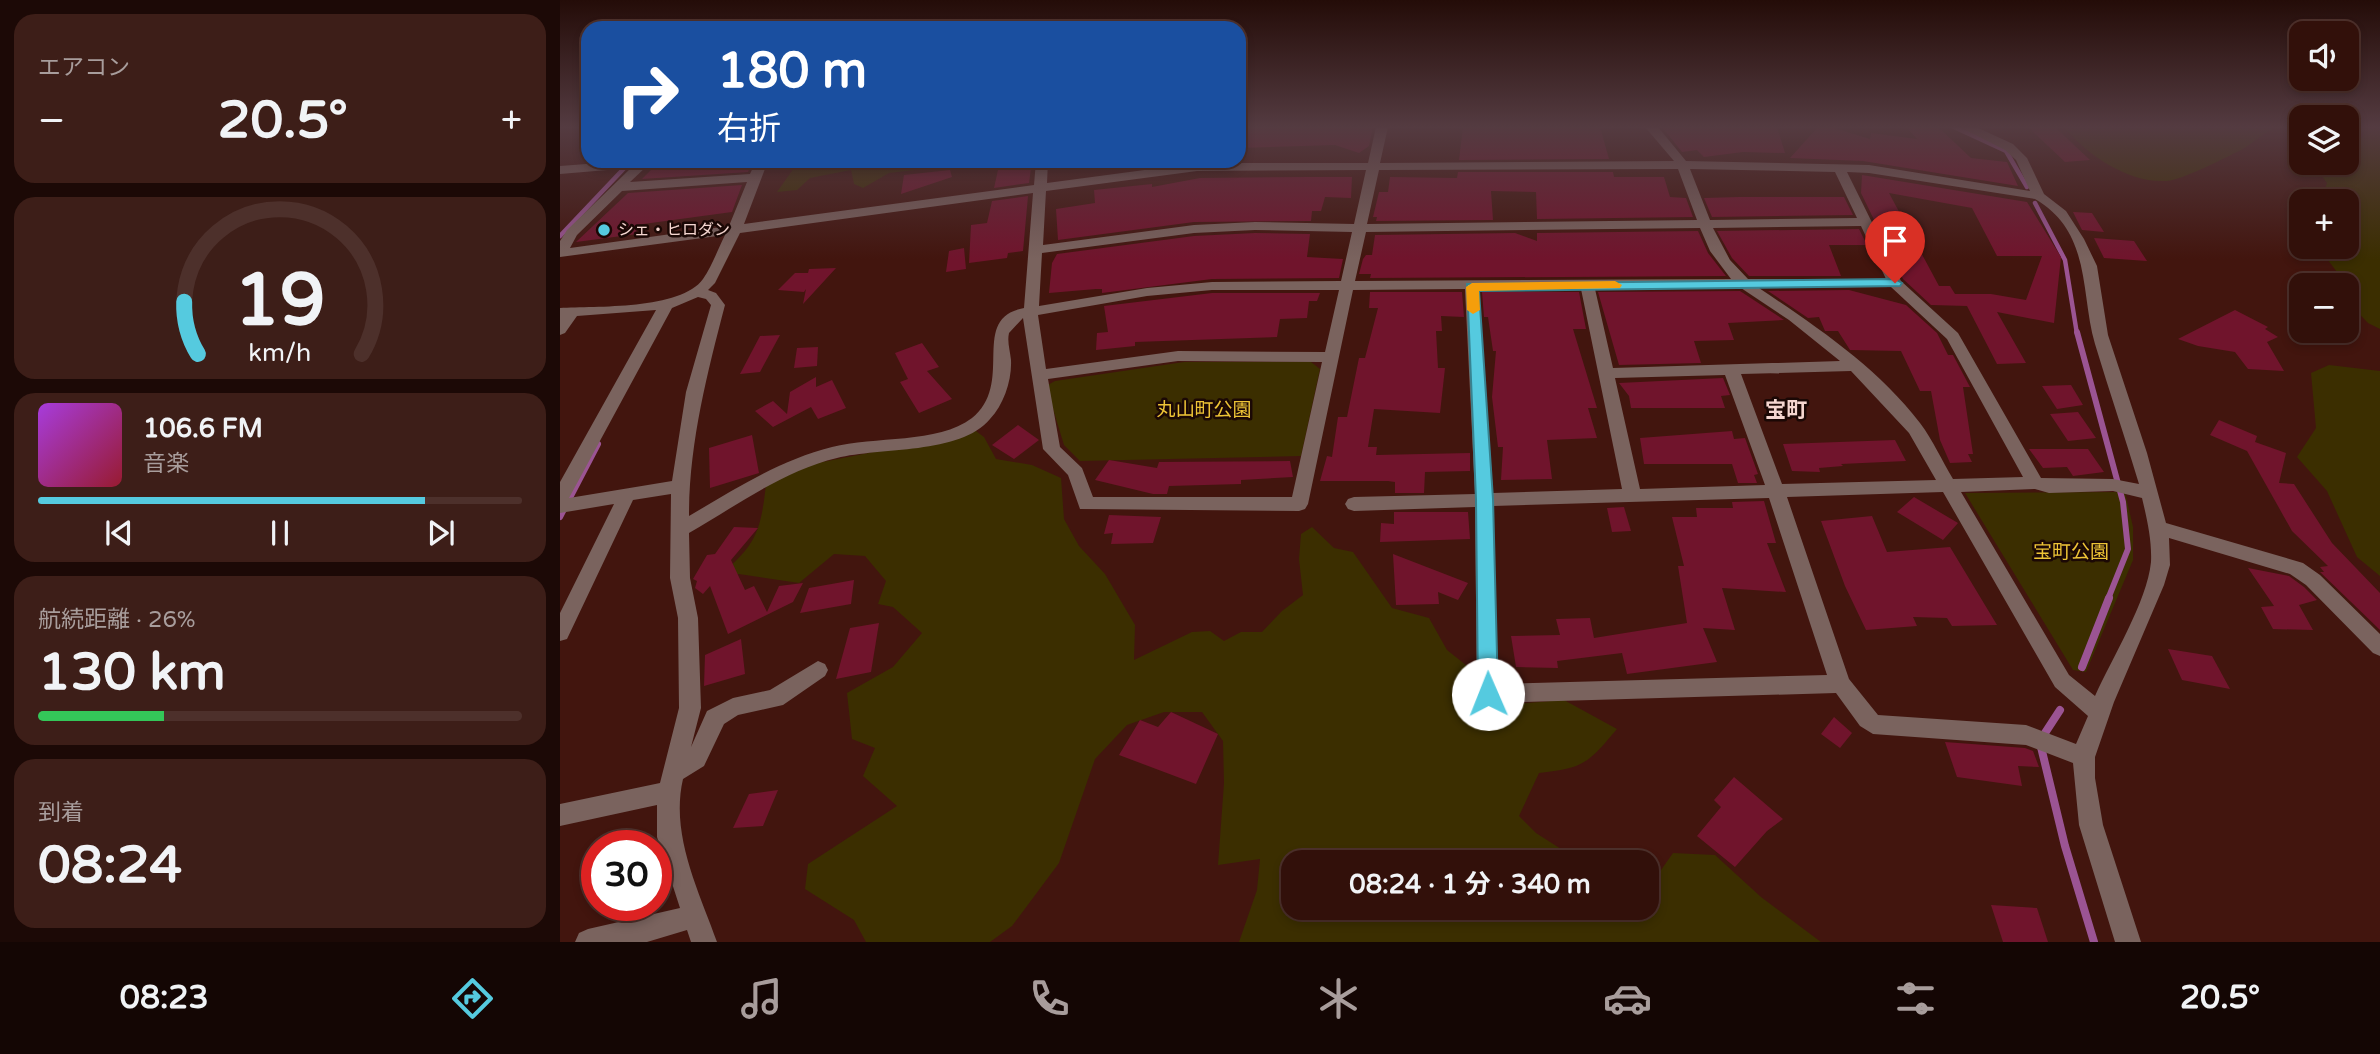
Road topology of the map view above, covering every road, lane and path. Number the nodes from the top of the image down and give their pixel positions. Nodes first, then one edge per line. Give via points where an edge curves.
1 (635, 171) edge
2 (757, 171) edge
3 (1041, 171) edge
4 (1167, 171) edge
5 (1374, 171) edge
6 (1684, 171) edge
7 (1840, 171) edge
8 (1875, 171) edge
9 (2027, 171) edge
10 (753, 178) junction
11 (620, 187) junction
12 (1040, 187) junction
13 (2039, 196) junction
14 (1866, 222) junction
15 (1703, 225) junction
16 (1361, 228) junction
17 (735, 229) junction
18 (1035, 250) junction
19 (560, 253) edge
20 (1895, 283) junction
21 (1745, 284) junction
22 (1587, 285) junction
23 (1346, 287) junction
24 (1472, 287) junction
25 (697, 292) junction
26 (666, 304) junction
27 (566, 313) edge
28 (1029, 313) junction
29 (560, 330) edge
30 (1331, 357) junction
31 (1855, 366) junction
32 (1731, 370) junction
33 (1606, 373) junction
34 (1039, 375) junction
35 (2035, 483) junction
36 (680, 486) junction
37 (1947, 486) junction
38 (1776, 491) junction
39 (1632, 494) junction
40 (2149, 494) junction
41 (627, 495) junction
42 (560, 498) edge
43 (1485, 499) junction
44 (1353, 504) dead end
45 (560, 506) edge
46 (2159, 528) junction
47 (680, 530) junction
48 (560, 633) edge
49 (2380, 647) edge
50 (818, 670) dead end
51 (1840, 684) junction
52 (2099, 712) junction
53 (2084, 757) junction
54 (671, 782) junction
55 (560, 815) edge
56 (696, 913) junction
57 (588, 942) edge
58 (704, 942) edge
59 (2128, 942) edge

1 - 11 street
2 - 10 street
3 - 12 street
4 - 12 street
5 - 16 street
6 - 15 street
7 - 14 street
8 - 13 street
9 - 13 street
10 - 11 street
10 - 17 street
11 - 19 street via 572,233
12 - 17 street
12 - 18 street
13 - 40 street via 2062,214 2087,258 2100,334
14 - 15 street
14 - 20 street
15 - 16 street
15 - 21 street via 1719,255
16 - 18 street via 1194,229
16 - 23 street
17 - 19 street
17 - 25 street via 708,283
18 - 28 street
20 - 21 street
20 - 35 street via 1953,336
21 - 22 street
21 - 31 street via 1798,319
22 - 24 street
22 - 33 street
23 - 24 street
23 - 28 street via 1147,292
23 - 30 street
24 - 43 street
25 - 26 street
25 - 36 street via 711,296 718,305 694,392
26 - 27 street
26 - 42 street
27 - 29 street
28 - 34 street
28 - 47 street via 1010,319 1000,334 1003,366 993,404 975,424 918,442 860,447 801,463 721,503
30 - 34 street via 1178,356
30 - 34 street via 1299,504 1086,504 1076,472 1052,449
31 - 32 street
31 - 37 street via 1915,429
32 - 33 street
32 - 38 street
33 - 39 street
35 - 37 street
35 - 40 street via 2049,487 2113,485
36 - 41 street
36 - 47 street
37 - 38 street
37 - 52 street via 2063,681
38 - 39 street
38 - 51 street
39 - 43 street
40 - 46 street
41 - 45 street
41 - 48 street
43 - 44 street
43 - 51 street via 1488,694
46 - 49 street via 2296,568
46 - 52 street via 2160,562 2152,589
47 - 54 street via 690,708
50 - 54 street via 775,698 733,707 715,718 704,751
51 - 53 street via 1852,693 1863,717 1873,724 2026,735
52 - 53 street
53 - 59 street via 2098,847
54 - 55 street
54 - 56 street via 669,836
56 - 57 street via 673,924
56 - 58 street

